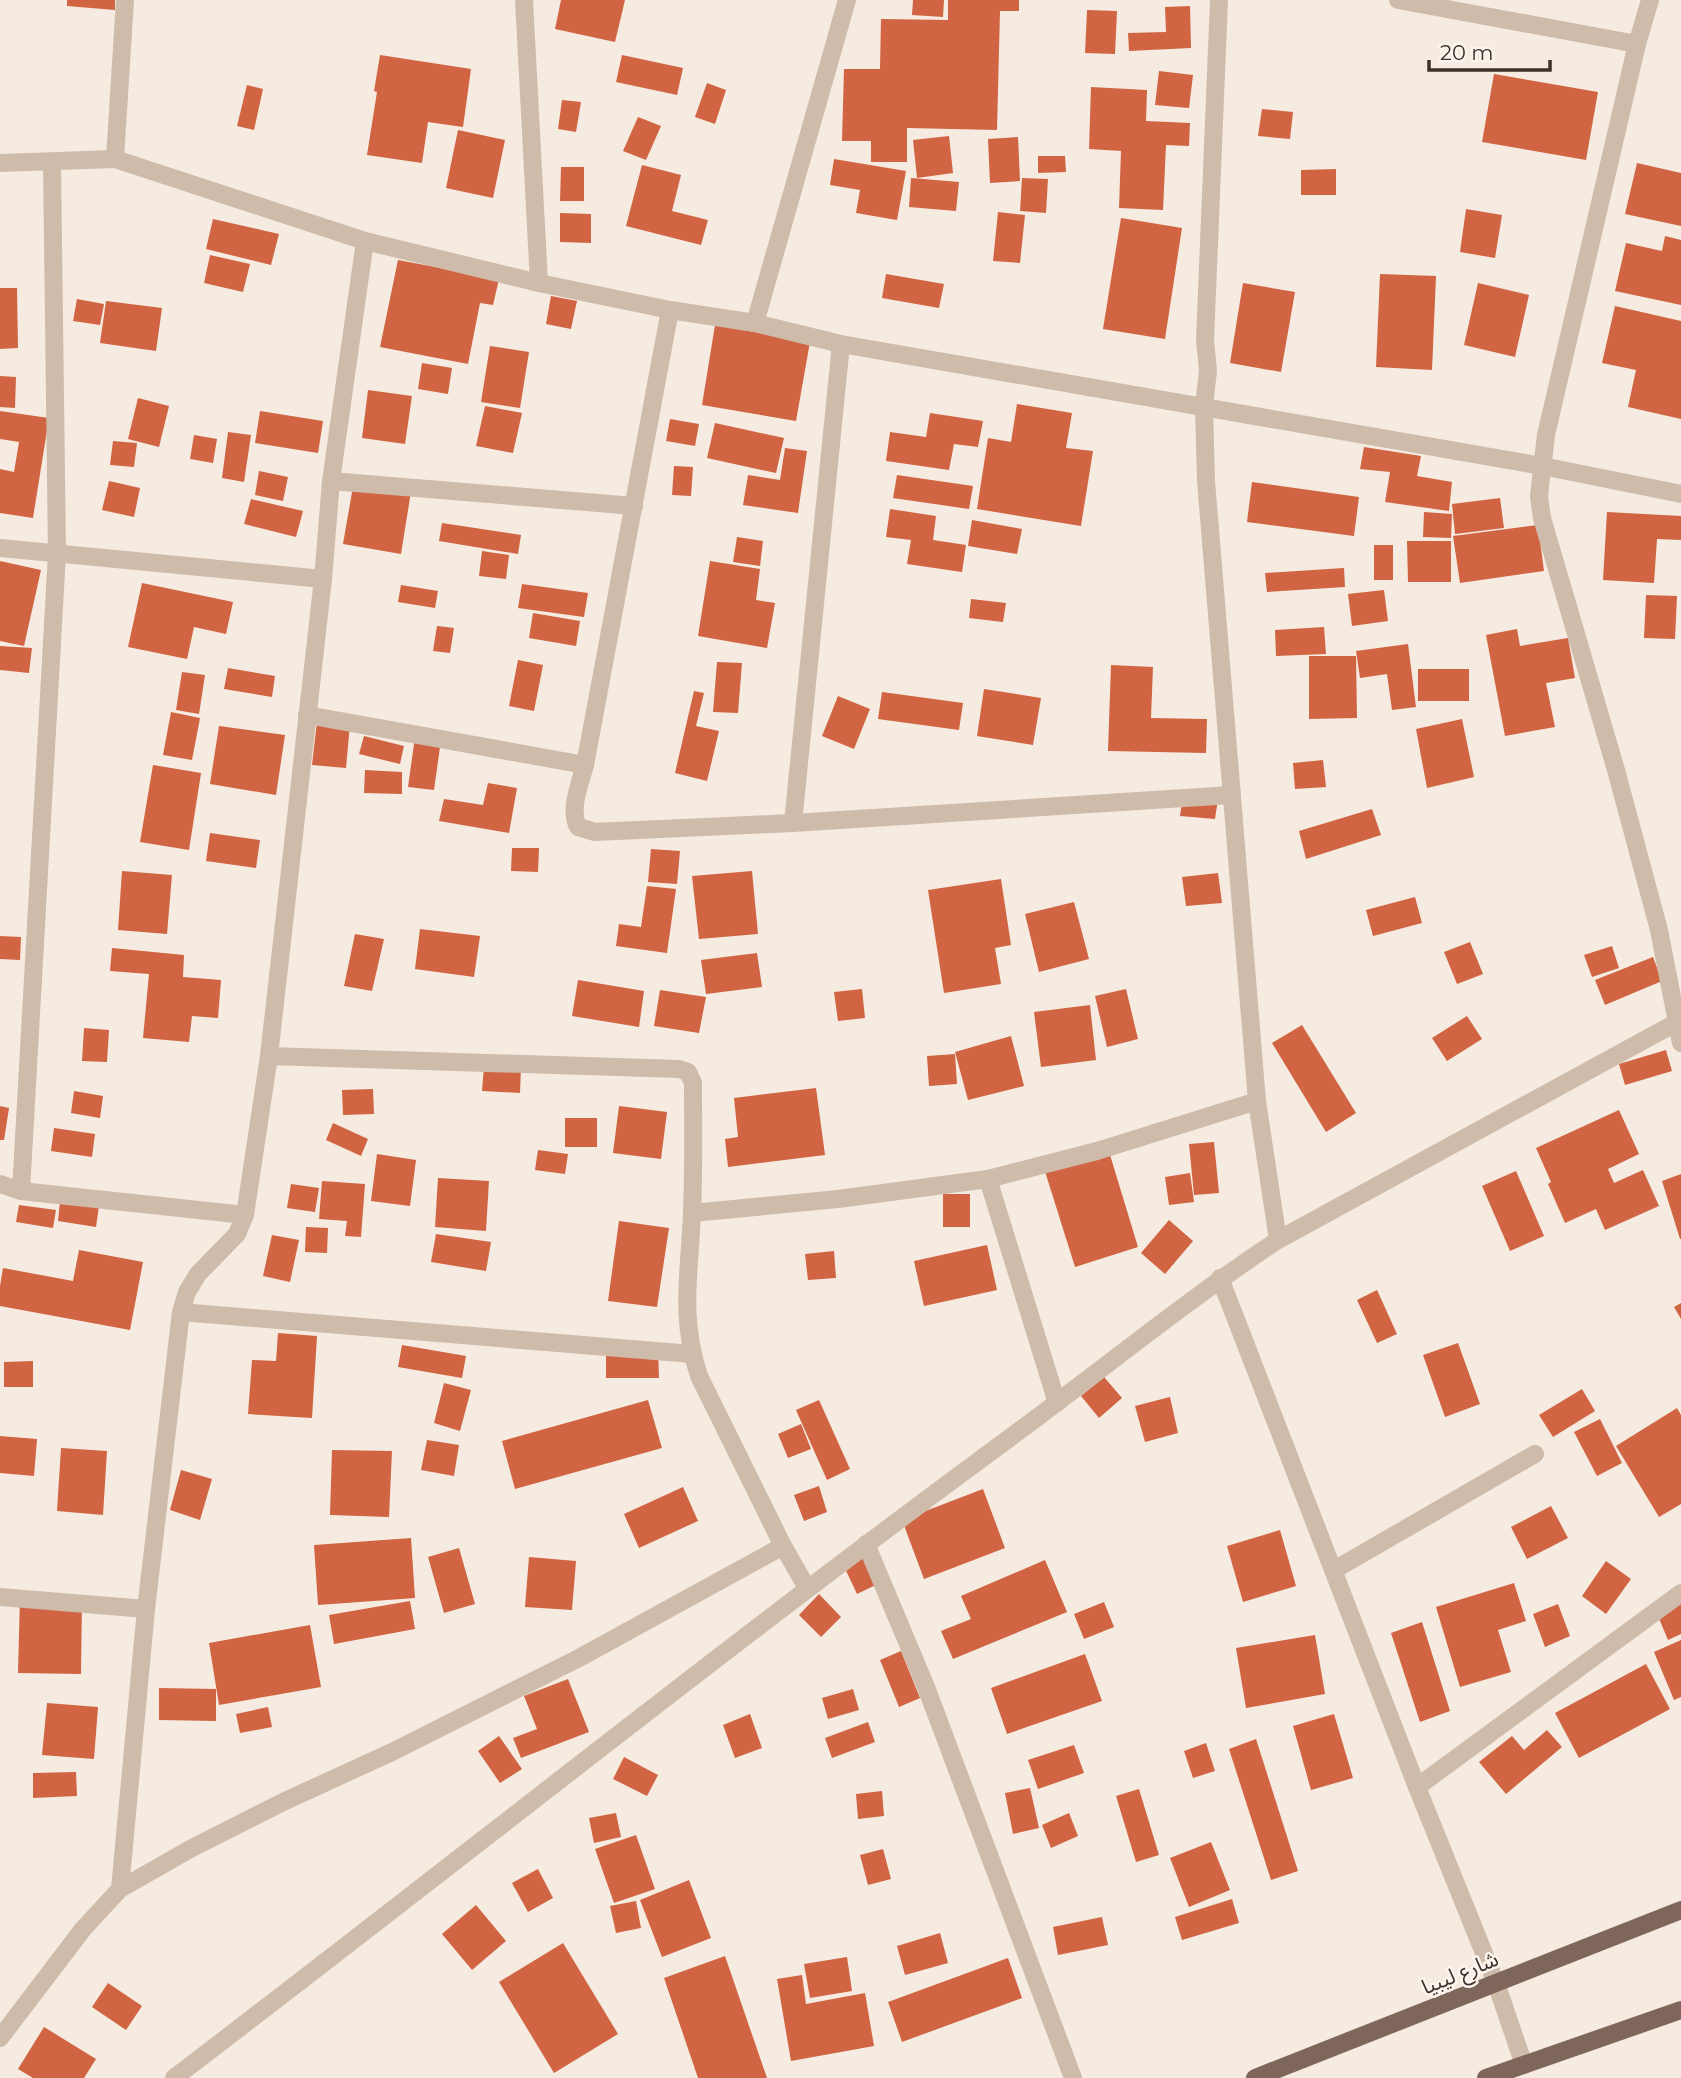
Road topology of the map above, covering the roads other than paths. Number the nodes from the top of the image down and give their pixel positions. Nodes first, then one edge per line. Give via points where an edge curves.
1 (125, 0) edge
2 (524, 0) edge
3 (846, 0) edge
4 (1219, 0) edge
5 (1398, 0) edge
6 (1650, 0) edge
7 (1637, 44) junction
8 (115, 159) junction
9 (52, 162) junction
10 (0, 163) edge
11 (365, 241) junction
12 (539, 283) junction
13 (670, 310) junction
14 (755, 323) junction
15 (841, 344) junction
16 (1204, 407) junction
17 (1542, 466) junction
18 (331, 481) junction
19 (1681, 494) edge
20 (634, 506) junction
21 (0, 548) edge
22 (57, 554) junction
23 (323, 579) junction
24 (307, 715) junction
25 (585, 765) junction
26 (1232, 795) junction
27 (793, 823) junction
28 (1679, 1021) edge
29 (1681, 1043) edge
30 (269, 1056) junction
31 (1257, 1101) junction
32 (988, 1179) junction
33 (0, 1184) edge
34 (21, 1191) junction
35 (692, 1213) junction
36 (245, 1215) junction
37 (1278, 1240) junction
38 (1220, 1279) junction
39 (181, 1312) junction
40 (692, 1354) junction
41 (1057, 1403) junction
42 (1535, 1454) dead end
43 (866, 1544) junction
44 (783, 1546) junction
45 (1335, 1570) junction
46 (807, 1588) junction
47 (1681, 1593) edge
48 (0, 1597) edge
49 (146, 1609) junction
50 (1417, 1787) junction
51 (120, 1889) junction
52 (1681, 1910) edge
53 (1496, 1983) junction
54 (1681, 2010) edge
55 (0, 2038) edge
56 (1524, 2065) junction
57 (174, 2078) edge
58 (1073, 2078) edge
59 (1255, 2078) edge
60 (1486, 2078) edge

1 - 8 street
2 - 12 street
3 - 14 street
4 - 16 street
5 - 7 street
6 - 7 street
7 - 17 street
8 - 9 street
8 - 11 street
9 - 10 street
9 - 22 street
11 - 12 street
11 - 18 street
12 - 13 street
13 - 14 street
13 - 20 street
14 - 15 street
15 - 16 street
15 - 27 street
16 - 17 street
16 - 26 street
17 - 19 street
17 - 28 street via 1542,518 1616,770
18 - 20 street
18 - 23 street
20 - 25 street
21 - 22 street
22 - 23 street
22 - 34 street
23 - 24 street
24 - 25 street
24 - 30 street
25 - 27 street via 574,820 587,831
26 - 27 street
26 - 31 street
28 - 29 street
28 - 37 street
30 - 35 street via 688,1072 693,1083
30 - 36 street
31 - 32 street
31 - 37 street
32 - 35 street
32 - 41 street
33 - 34 street
34 - 36 street
35 - 40 street via 686,1298
36 - 39 street via 237,1234 198,1274
37 - 38 street
38 - 41 street
38 - 45 street
39 - 40 street
39 - 49 street
40 - 44 street
41 - 43 street
42 - 45 street
43 - 46 street
43 - 58 street via 926,1687
44 - 46 street
44 - 51 street via 579,1658 192,1847
45 - 50 street
46 - 57 street
47 - 50 street
48 - 49 street
49 - 51 street
50 - 53 street
51 - 55 street via 83,1929
52 - 53 main road, شارع ليبيا
53 - 56 street
53 - 59 main road, شارع ليبيا
54 - 56 main road
56 - 60 main road

